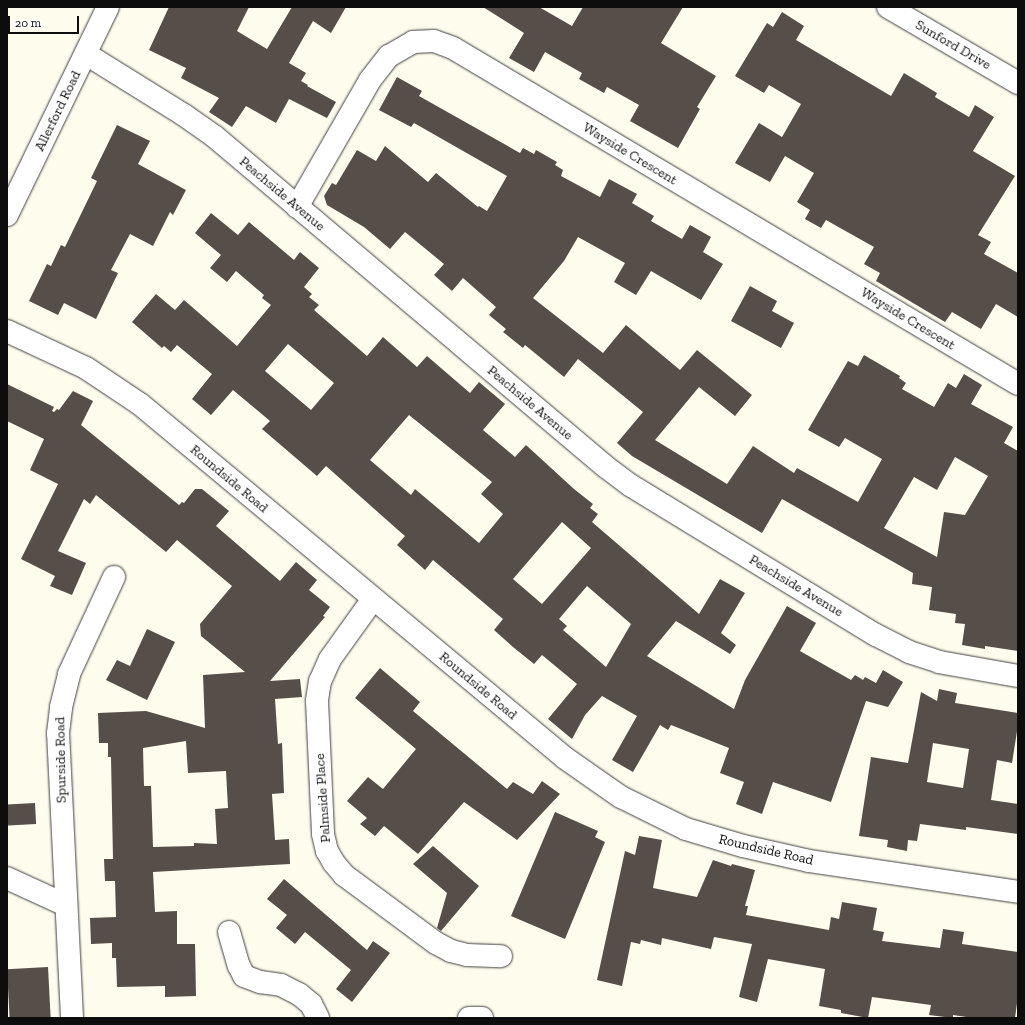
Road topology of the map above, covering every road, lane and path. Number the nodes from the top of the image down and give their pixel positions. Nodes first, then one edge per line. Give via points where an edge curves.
1 (108, 7) edge
2 (888, 7) edge
3 (86, 54) junction
4 (1018, 83) edge
5 (297, 207) junction
6 (7, 215) edge
7 (7, 331) edge
8 (1018, 384) edge
9 (114, 577) dead end
10 (374, 599) junction
11 (1018, 676) edge
12 (7, 878) edge
13 (1018, 892) edge
14 (66, 905) junction
15 (229, 932) dead end
16 (501, 956) dead end
17 (72, 1018) edge
18 (318, 1018) edge
19 (469, 1018) edge
20 (482, 1018) edge

1 - 3 street, Allerford Road
2 - 4 street, Sunford Drive
3 - 5 street, Peachside Avenue via 214,136
3 - 6 street, Allerford Road
5 - 8 street, Wayside Crescent via 370,80 389,56 413,42 434,41 453,48
5 - 11 street, Peachside Avenue via 630,485 876,635 909,652 939,662
7 - 10 street, Roundside Road via 86,368 140,404
9 - 14 street, Spurside Road via 69,674 61,707 58,733
10 - 13 street, Roundside Road via 565,758 621,797 686,829 743,846 810,861
10 - 16 street, Palmside Place via 330,659 320,681 317,701 322,834 327,850 344,875 436,943 451,952
12 - 14 street
14 - 17 street, Spurside Road
15 - 18 street via 244,976 260,982 281,985 299,994 311,1004
19 - 20 street

